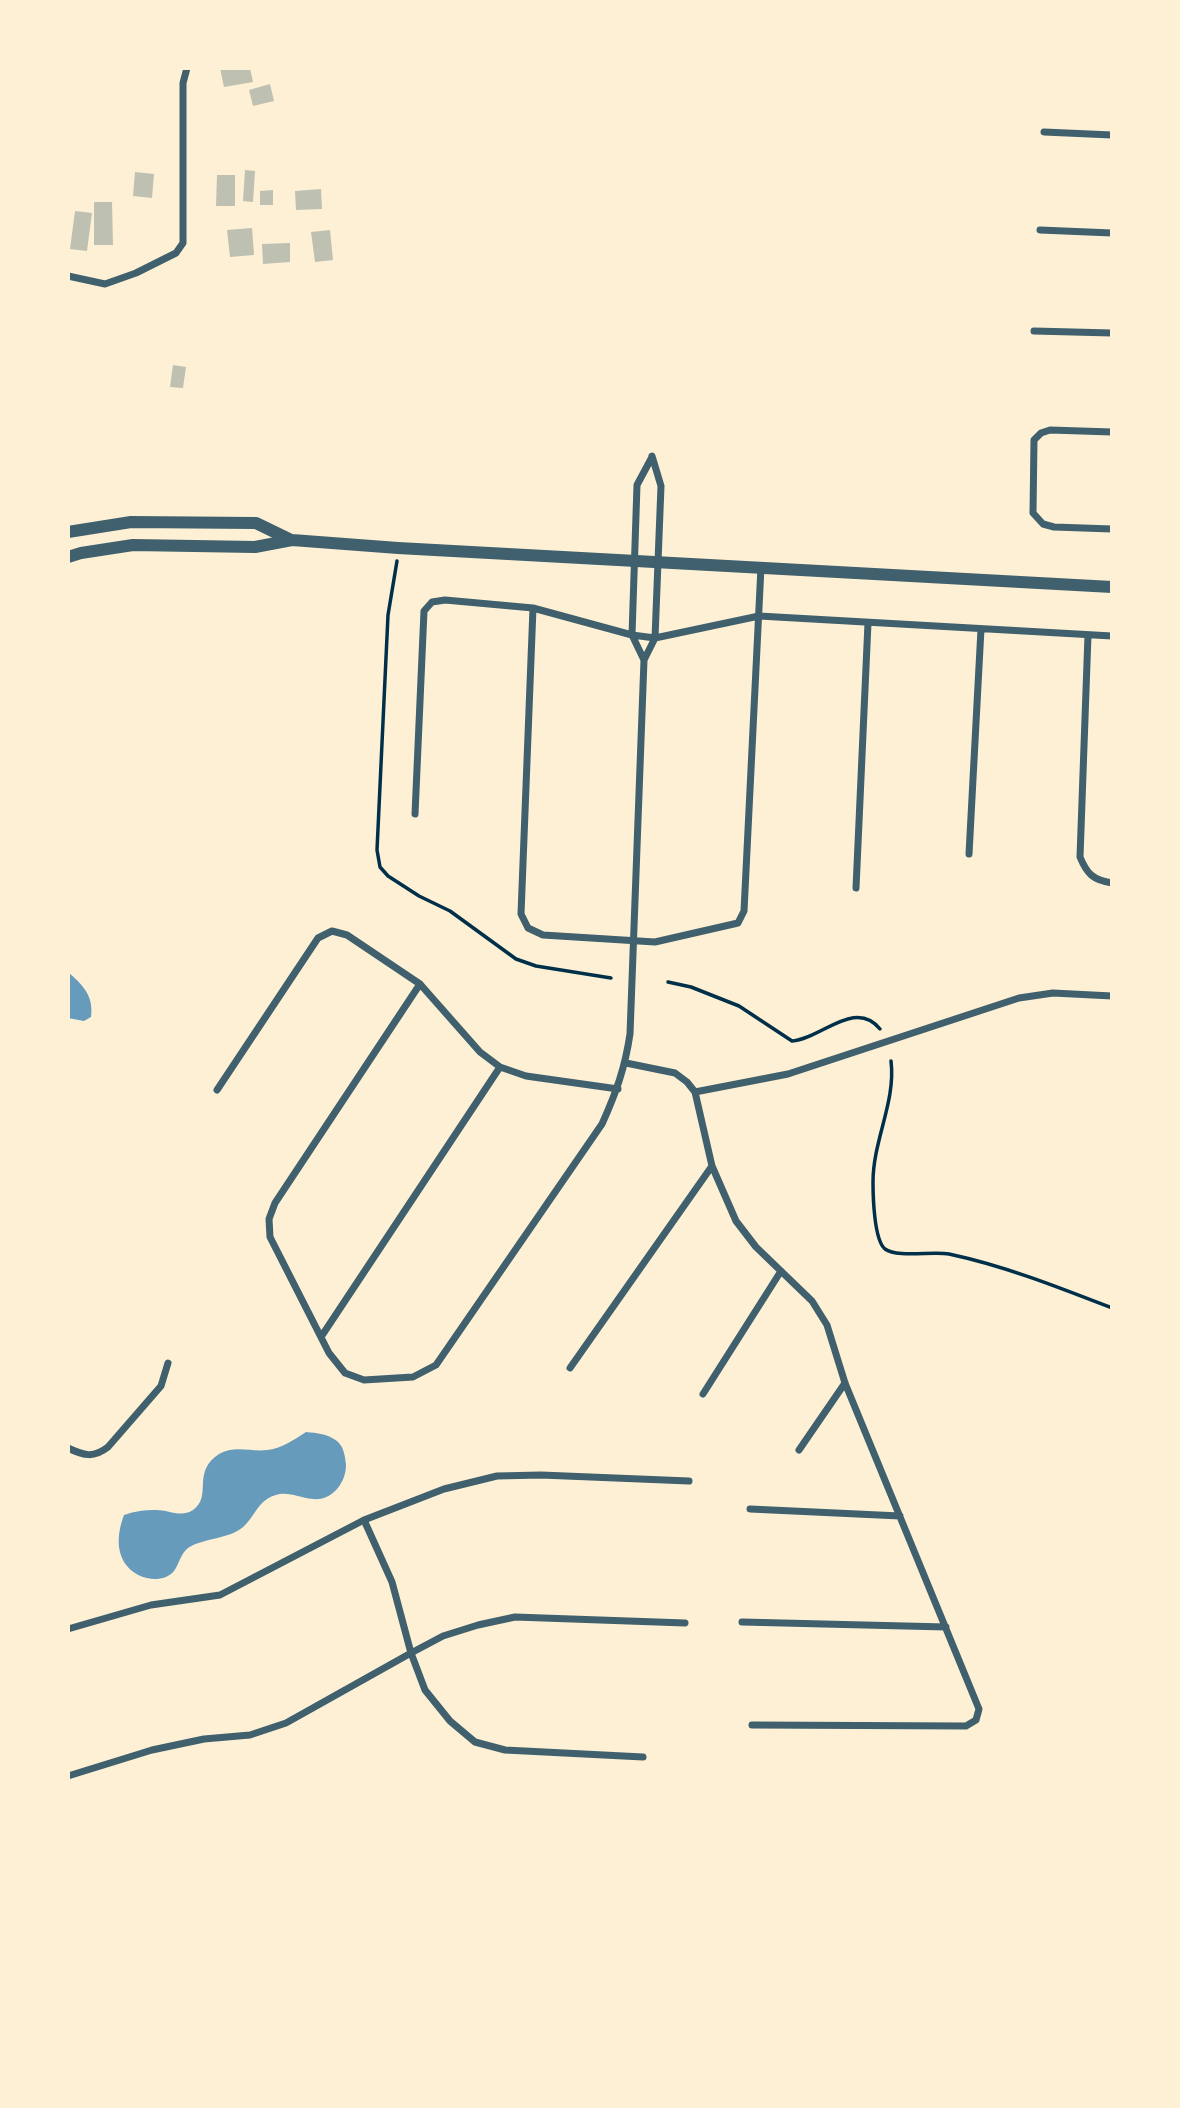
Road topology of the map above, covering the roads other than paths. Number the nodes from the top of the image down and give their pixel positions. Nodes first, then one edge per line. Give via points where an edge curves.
1 (187, 68) edge
2 (1044, 132) dead end
3 (1112, 135) edge
4 (1040, 230) dead end
5 (1112, 233) edge
6 (68, 276) edge
7 (1034, 331) dead end
8 (1112, 333) edge
9 (1112, 432) edge
10 (1112, 529) edge
11 (68, 532) edge
12 (292, 540) junction
13 (68, 557) edge
14 (635, 561) junction
15 (657, 563) junction
16 (761, 567) junction
17 (1112, 587) edge
18 (533, 608) junction
19 (759, 616) junction
20 (868, 623) junction
21 (981, 629) junction
22 (632, 635) junction
23 (1088, 635) junction
24 (1112, 636) edge
25 (655, 638) junction
26 (644, 660) junction
27 (415, 814) dead end
28 (969, 854) dead end
29 (1112, 883) edge
30 (856, 888) dead end
31 (634, 940) junction
32 (420, 984) junction
33 (1112, 996) edge
34 (626, 1063) junction
35 (500, 1067) junction
36 (618, 1089) junction
37 (217, 1090) dead end
38 (695, 1092) junction
39 (712, 1166) junction
40 (781, 1271) junction
41 (321, 1337) junction
42 (168, 1363) dead end
43 (570, 1368) dead end
44 (845, 1383) junction
45 (704, 1394) dead end
46 (68, 1448) edge
47 (799, 1450) dead end
48 (689, 1481) dead end
49 (750, 1509) dead end
50 (900, 1516) junction
51 (364, 1520) junction
52 (742, 1622) dead end
53 (685, 1623) dead end
54 (946, 1627) junction
55 (68, 1629) edge
56 (411, 1653) junction
57 (752, 1726) dead end
58 (643, 1757) dead end
59 (68, 1776) edge

1 - 6 street via 181,247 136,273 105,284
2 - 3 street
4 - 5 street
7 - 8 street
9 - 10 street via 1050,430 1034,440 1033,513 1043,524 1054,527
11 - 12 street via 131,522 256,523
12 - 13 street via 254,547 132,545
12 - 14 street
14 - 15 street
14 - 15 street via 638,485 652,456 661,486
14 - 22 street
15 - 16 street
15 - 25 street
16 - 17 street
16 - 19 street
18 - 22 street
18 - 27 street via 445,600 432,602 424,611
18 - 31 street via 521,914 528,928 543,935
19 - 20 street
19 - 25 street
19 - 31 street via 744,911 738,923 655,942
20 - 21 street
20 - 30 street
21 - 23 street
21 - 28 street
22 - 25 street
22 - 26 street
23 - 24 street
23 - 29 street via 1080,857 1086,873
25 - 26 street
26 - 31 street
31 - 34 street
32 - 35 street via 480,1052
32 - 37 street via 346,934 332,931 318,938
32 - 41 street via 275,1203 269,1219 270,1237
33 - 38 street via 1054,993 1019,998 788,1074
34 - 36 street
34 - 38 street via 675,1073
35 - 36 street via 526,1076
35 - 41 street
36 - 41 street via 602,1124 436,1365 413,1377 365,1380 345,1373
38 - 39 street
39 - 40 street via 736,1221
39 - 43 street
40 - 44 street via 812,1301 827,1325
40 - 45 street
42 - 46 street via 161,1386 108,1447 98,1454 79,1454
44 - 47 street
44 - 50 street
48 - 51 street via 497,1476 444,1489
49 - 50 street
50 - 54 street
51 - 55 street via 220,1595 151,1605
51 - 56 street via 392,1582
52 - 54 street
53 - 56 street via 515,1617 443,1636
54 - 57 street via 979,1709 976,1720 966,1726
56 - 58 street via 425,1690 475,1742 505,1750
56 - 59 street via 286,1723 250,1735 152,1750

